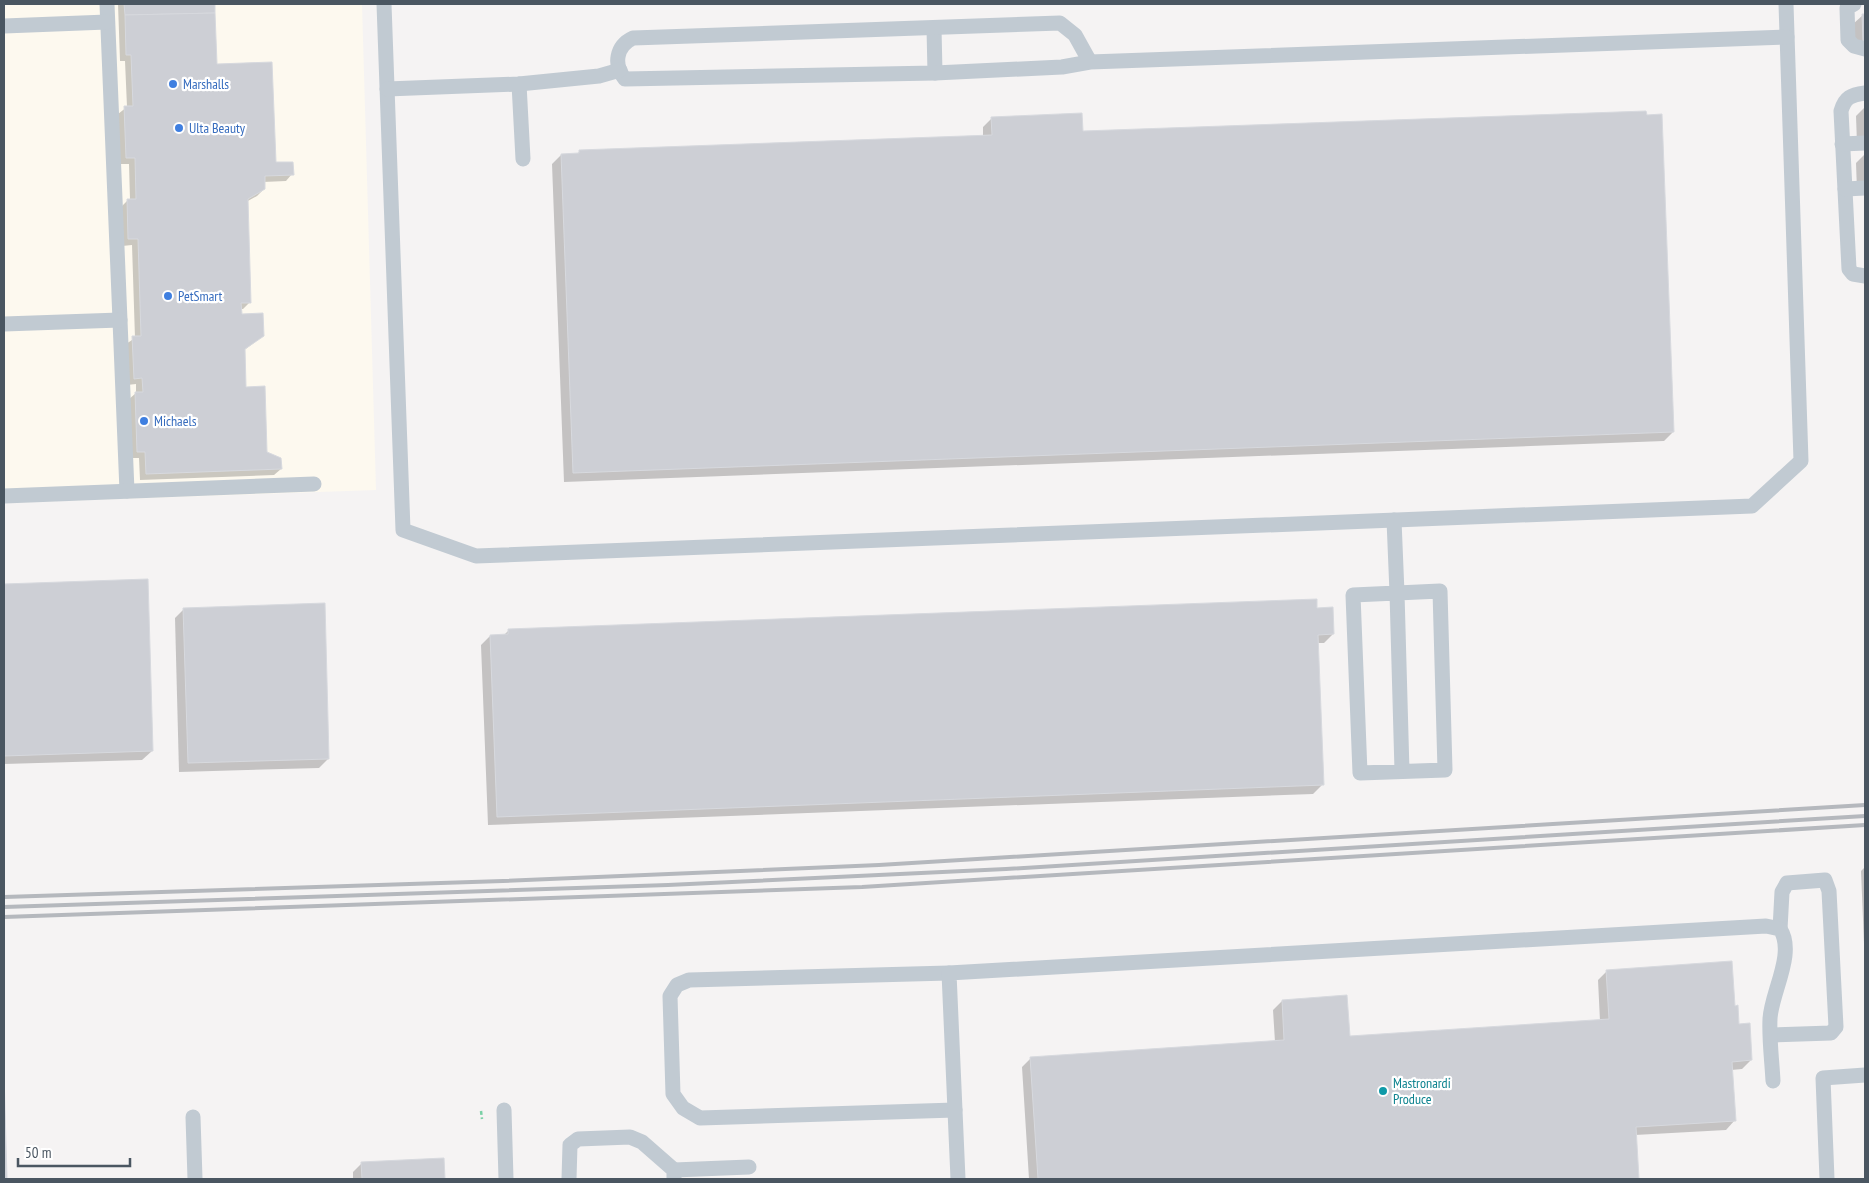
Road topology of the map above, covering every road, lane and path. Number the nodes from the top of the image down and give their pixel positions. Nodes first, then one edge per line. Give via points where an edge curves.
1 (106, 4) edge
2 (384, 4) edge
3 (1786, 4) edge
4 (1854, 4) edge
5 (107, 22) junction
6 (4, 26) edge
7 (934, 28) junction
8 (1787, 37) junction
9 (1865, 49) edge
10 (1090, 62) junction
11 (620, 70) junction
12 (935, 74) junction
13 (519, 84) junction
14 (387, 89) junction
15 (1865, 93) edge
16 (1865, 143) edge
17 (1842, 144) junction
18 (523, 159) dead end
19 (1865, 188) edge
20 (1845, 189) junction
21 (1865, 276) edge
22 (120, 320) junction
23 (4, 324) edge
24 (314, 484) dead end
25 (127, 491) junction
26 (4, 496) edge
27 (1394, 520) junction
28 (1397, 593) junction
29 (1402, 771) junction
30 (1780, 929) junction
31 (949, 973) junction
32 (1771, 1035) junction
33 (1865, 1075) edge
34 (1773, 1081) dead end
35 (504, 1110) dead end
36 (955, 1110) junction
37 (481, 1111) dead end
38 (193, 1117) dead end
39 (482, 1119) dead end
40 (749, 1167) dead end
41 (674, 1175) edge
42 (195, 1179) edge
43 (506, 1179) edge
44 (569, 1179) edge
45 (958, 1179) edge
46 (1827, 1179) edge

1 - 5 street
2 - 14 street
3 - 8 street
4 - 9 street via 1847,8 1848,40
5 - 6 street
5 - 22 street
7 - 10 street via 1060,23 1075,35
7 - 11 street via 633,38 624,43 618,55
7 - 12 street
8 - 10 street
8 - 27 street via 1801,461 1752,506
10 - 12 street via 1062,67
11 - 12 street via 625,79
11 - 13 street via 599,76
13 - 14 street
13 - 18 street
14 - 27 street via 403,530 476,556
15 - 17 street via 1852,94 1844,101 1841,111
16 - 17 street
17 - 20 street
19 - 20 street
20 - 21 street via 1849,269 1853,274
22 - 23 street
22 - 25 street
24 - 25 street
25 - 26 street
27 - 28 street
28 - 29 street
28 - 29 street via 1353,595 1360,773
28 - 29 street via 1440,591 1446,770
30 - 31 street via 1766,926
30 - 32 street via 1785,948 1770,1018
30 - 32 street via 1782,892 1787,883 1825,880 1829,891 1836,1027 1831,1033
31 - 36 street
31 - 36 street via 689,980 677,985 670,996 673,1094 683,1108 700,1118
32 - 34 street
33 - 46 street via 1823,1078
35 - 43 street
36 - 45 street
37 - 39 path
38 - 42 street
40 - 41 street
41 - 44 street via 642,1142 630,1138 578,1139 570,1145

